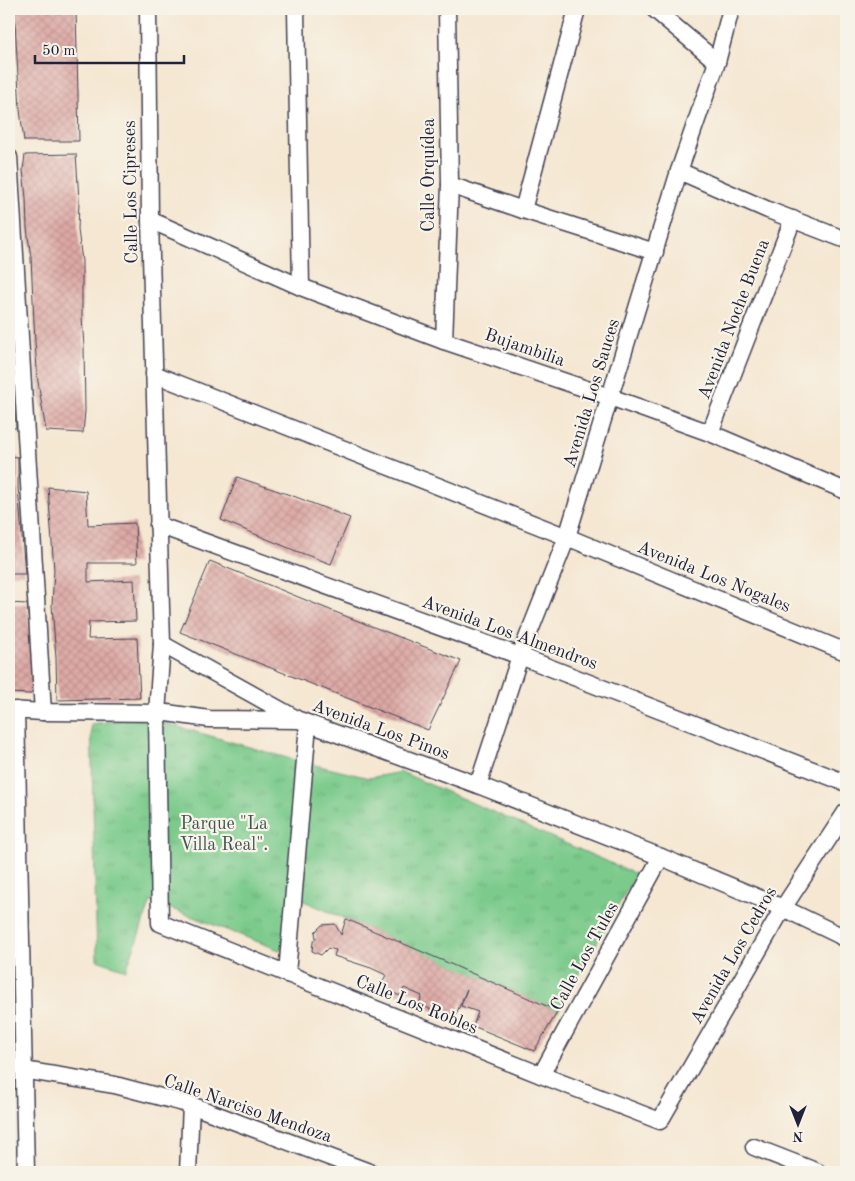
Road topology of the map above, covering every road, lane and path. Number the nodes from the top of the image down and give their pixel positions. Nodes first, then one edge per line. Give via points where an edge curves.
1 (148, 9) edge
2 (296, 9) edge
3 (447, 9) edge
4 (577, 9) edge
5 (654, 9) edge
6 (731, 9) edge
7 (717, 62) junction
8 (9, 157) edge
9 (680, 171) junction
10 (450, 186) junction
11 (523, 210) junction
12 (793, 219) junction
13 (150, 220) junction
14 (846, 240) edge
15 (655, 252) junction
16 (301, 287) junction
17 (15, 337) edge
18 (444, 341) junction
19 (154, 374) junction
20 (610, 397) junction
21 (710, 433) junction
22 (846, 489) edge
23 (158, 525) junction
24 (567, 538) junction
25 (162, 644) junction
26 (846, 652) edge
27 (520, 656) junction
28 (12, 710) edge
29 (43, 712) junction
30 (157, 713) junction
31 (303, 722) junction
32 (846, 784) edge
33 (478, 785) junction
34 (846, 812) edge
35 (661, 857) junction
36 (783, 908) junction
37 (160, 923) joint
38 (846, 940) edge
39 (287, 974) junction
40 (16, 1036) edge
41 (23, 1070) junction
42 (541, 1075) junction
43 (192, 1106) junction
44 (660, 1121) joint
45 (754, 1147) dead end
46 (26, 1172) edge
47 (188, 1172) edge
48 (369, 1172) edge
49 (818, 1172) edge

1 - 13 street, Calle Los Cipreses
2 - 16 street
3 - 10 street, Calle Orquídea
4 - 11 street
5 - 7 street
6 - 7 street, Avenida Los Sauces
7 - 9 street, Avenida Los Sauces
8 - 17 street
9 - 12 street
9 - 15 street, Avenida Los Sauces
10 - 11 street
10 - 18 street, Calle Orquídea
11 - 15 street
12 - 14 street
12 - 21 street, Avenida Noche Buena
13 - 16 street, Bujambilia
13 - 19 street, Calle Los Cipreses
15 - 20 street, Avenida Los Sauces
16 - 18 street, Bujambilia
17 - 29 street
18 - 20 street, Bujambilia
19 - 23 street, Calle Los Cipreses
19 - 24 street, Avenida Los Nogales
20 - 21 street, Bujambilia
20 - 24 street, Avenida Los Sauces
21 - 22 street, Bujambilia
23 - 25 street, Calle Los Cipreses
23 - 27 street, Avenida Los Almendros
24 - 26 street, Avenida Los Nogales
24 - 27 street, Avenida Los Sauces
25 - 30 street, Calle Los Cipreses
25 - 31 street
27 - 32 street, Avenida Los Almendros
27 - 33 street, Avenida Los Sauces
28 - 29 street, Avenida Los Pinos
28 - 40 street
29 - 30 street, Avenida Los Pinos
30 - 31 street, Avenida Los Pinos via 209,719
30 - 37 street, Calle Los Cipreses
31 - 33 street, Avenida Los Pinos
31 - 39 street
33 - 35 street, Avenida Los Pinos
34 - 36 street, Avenida Los Cedros
35 - 36 street, Avenida Los Pinos
35 - 42 street, Calle Los Tules
36 - 38 street, Avenida Los Pinos
36 - 44 street, Avenida Los Cedros
37 - 39 street, Calle Los Robles
39 - 42 street, Calle Los Robles
40 - 41 street
41 - 43 street, Calle Narciso Mendoza via 115,1085
41 - 46 street
42 - 44 street, Calle Los Robles
43 - 47 street
43 - 48 street, Calle Narciso Mendoza
45 - 49 street

